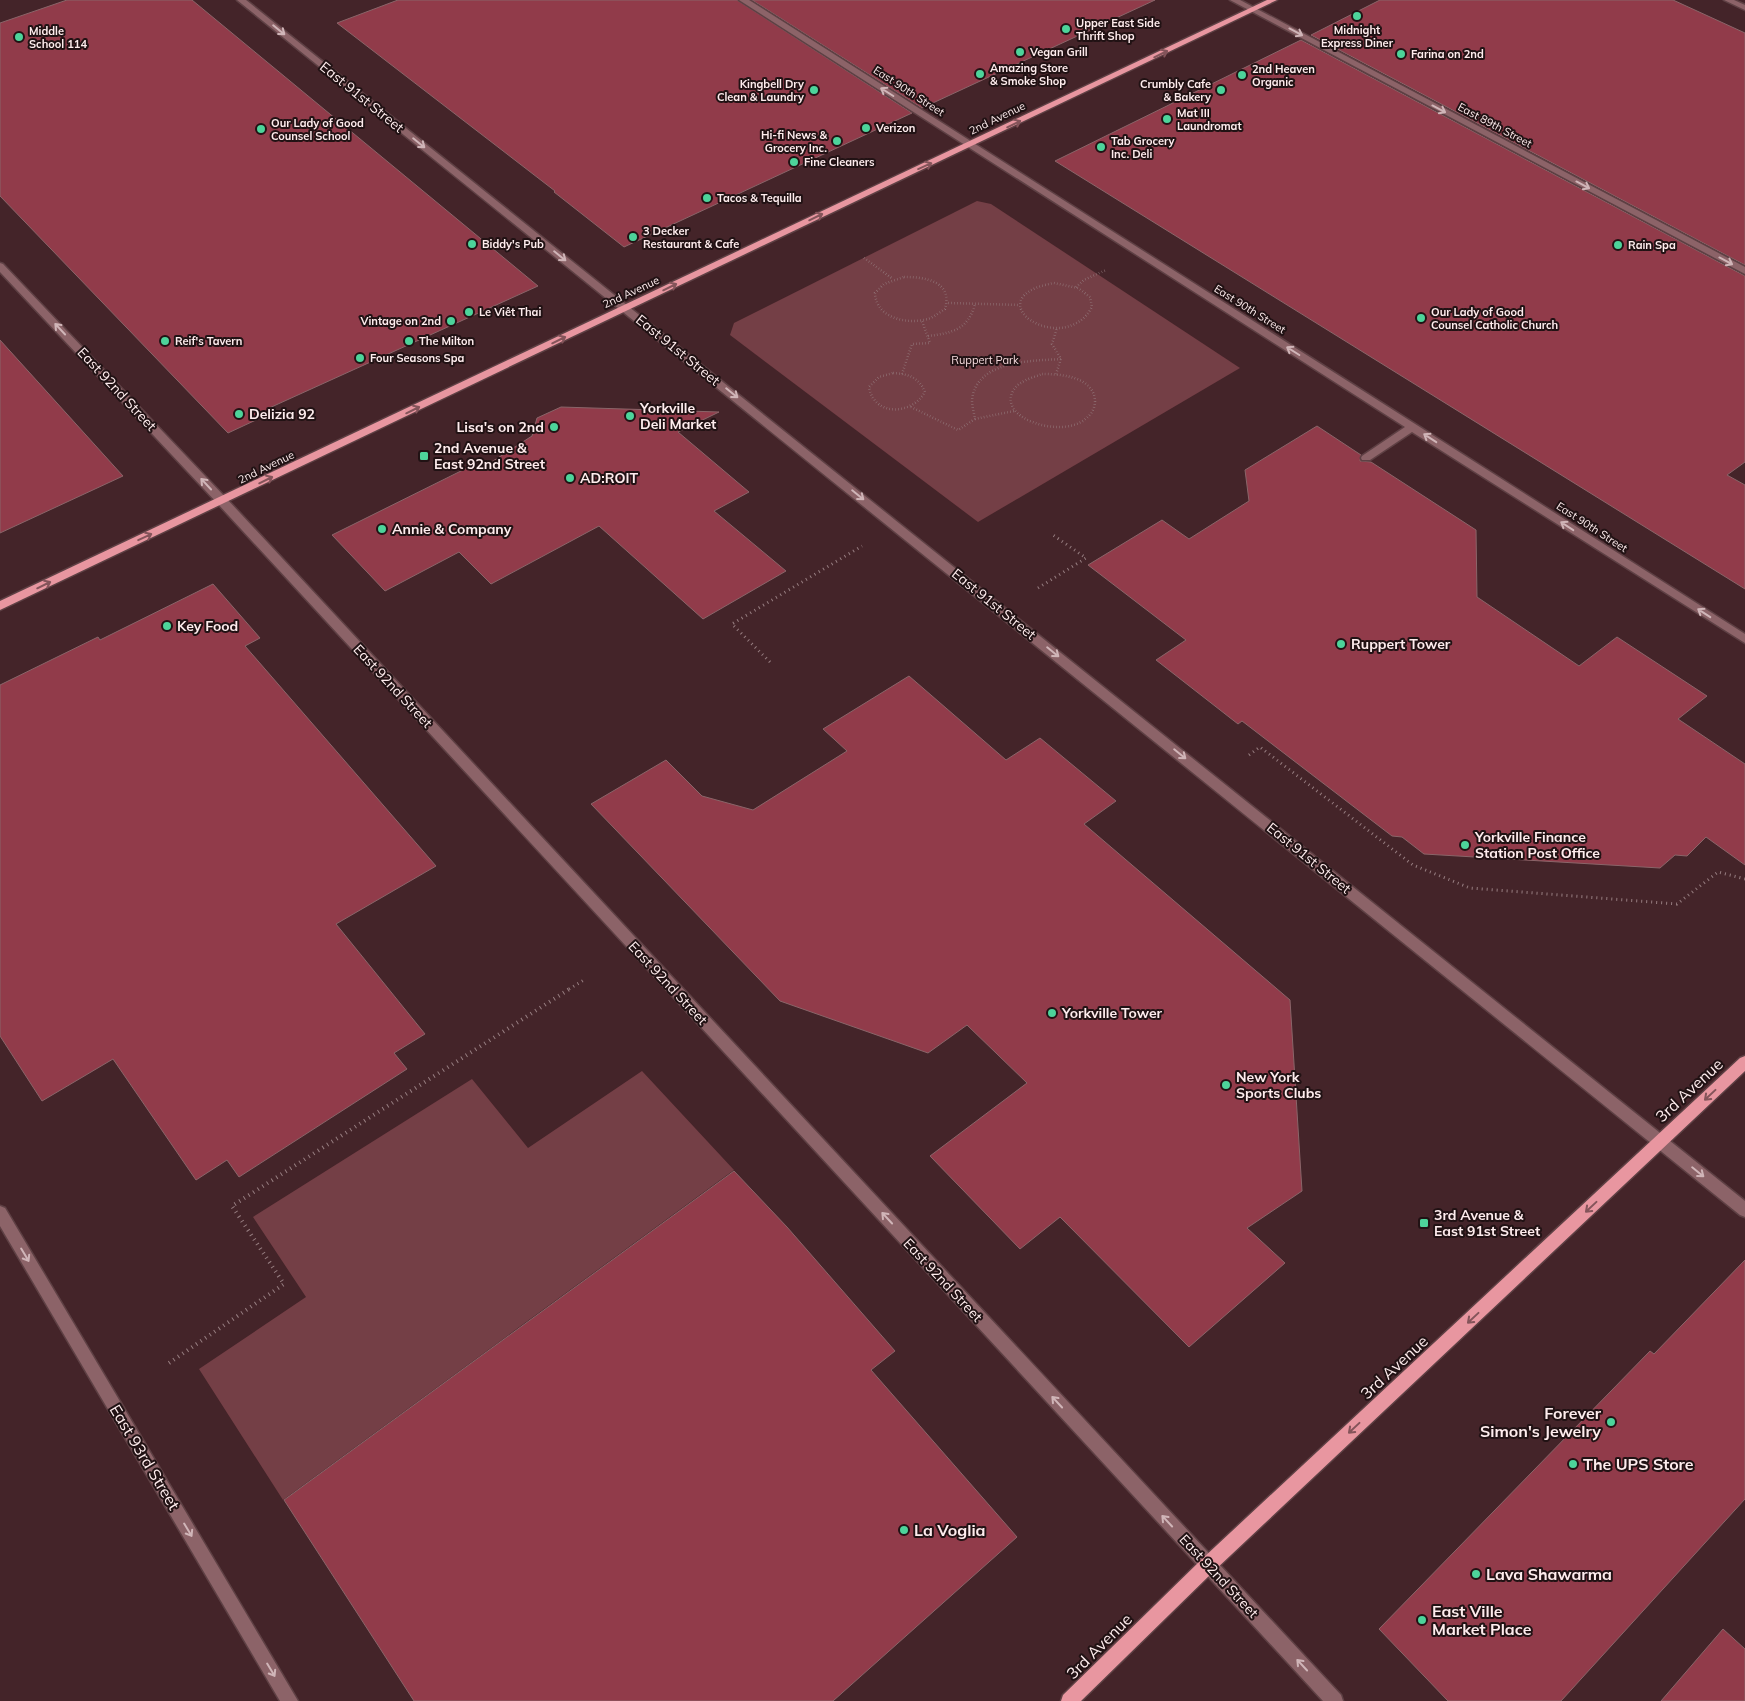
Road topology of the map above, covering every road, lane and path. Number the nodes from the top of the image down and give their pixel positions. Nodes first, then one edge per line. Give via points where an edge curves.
1 (241, 0) edge
2 (743, 0) edge
3 (1234, 0) edge
4 (1273, 0) edge
5 (1728, 0) edge
6 (1745, 8) edge
7 (1252, 10) junction
8 (970, 145) junction
9 (864, 258) dead end
10 (0, 266) edge
11 (1106, 270) dead end
12 (1745, 271) edge
13 (893, 279) junction
14 (1076, 287) junction
15 (948, 303) junction
16 (975, 304) junction
17 (1019, 306) junction
18 (626, 308) junction
19 (922, 320) junction
20 (1057, 328) junction
21 (928, 336) junction
22 (1061, 359) junction
23 (902, 374) junction
24 (1056, 374) junction
25 (911, 407) junction
26 (1014, 410) junction
27 (975, 419) junction
28 (1412, 427) junction
29 (1366, 458) dead end
30 (222, 501) junction
31 (1053, 535) dead end
32 (862, 546) dead end
33 (1038, 588) dead end
34 (0, 606) edge
35 (1745, 639) edge
36 (770, 662) dead end
37 (1249, 755) dead end
38 (1745, 879) edge
39 (584, 980) dead end
40 (1745, 1062) edge
41 (1660, 1141) junction
42 (1745, 1210) edge
43 (0, 1213) edge
44 (169, 1363) dead end
45 (1208, 1565) junction
46 (290, 1701) edge
47 (1069, 1701) edge
48 (1335, 1701) edge

1 -> 18 street, East 91st Street
8 -> 2 street, East 90th Street
3 - 7 street, East 89th Street
4 - 7 main road, 2nd Avenue
5 - 6 street
8 -> 7 main road, 2nd Avenue
7 -> 12 street, East 89th Street
18 -> 8 main road, 2nd Avenue
28 -> 8 street, East 90th Street
9 - 13 path
30 -> 10 street, East 92nd Street
11 - 14 path
13 - 15 path via 927,279 945,289
13 - 19 path via 877,290 875,304 880,311 898,320
14 - 17 path via 1042,284 1025,292
14 - 20 path via 1090,298 1092,312 1079,324
15 - 16 path
15 - 19 path via 939,314
16 - 17 path
16 - 21 path via 974,314 960,330
17 - 20 path via 1027,318
30 -> 18 main road, 2nd Avenue
18 -> 41 street, East 91st Street
19 - 21 path
20 - 22 path via 1052,344
21 - 23 path via 930,343 912,344
22 - 24 path
22 - 27 path via 1016,362 991,371 971,397
23 - 25 path via 919,380 925,392
23 - 25 path via 877,378 868,393 876,404 884,407
24 - 26 path via 1028,378 1018,384 1010,401
24 - 26 path via 1081,381 1095,396 1096,405 1085,421 1074,426 1046,428 1022,418
25 - 27 path via 958,430
26 - 27 path
28 - 29 street
35 -> 28 street, East 90th Street
34 -> 30 main road, 2nd Avenue
45 -> 30 street, East 92nd Street
31 - 33 path via 1086,558
32 - 36 path via 732,624
37 - 38 path via 1260,748 1413,866 1470,888 1677,904 1718,872
39 - 44 path via 232,1206 284,1284
40 -> 41 main road, 3rd Avenue
41 -> 42 street, East 91st Street
41 -> 45 main road, 3rd Avenue
43 -> 46 street, East 93rd Street
45 - 47 main road, 3rd Avenue
48 -> 45 street, East 92nd Street

